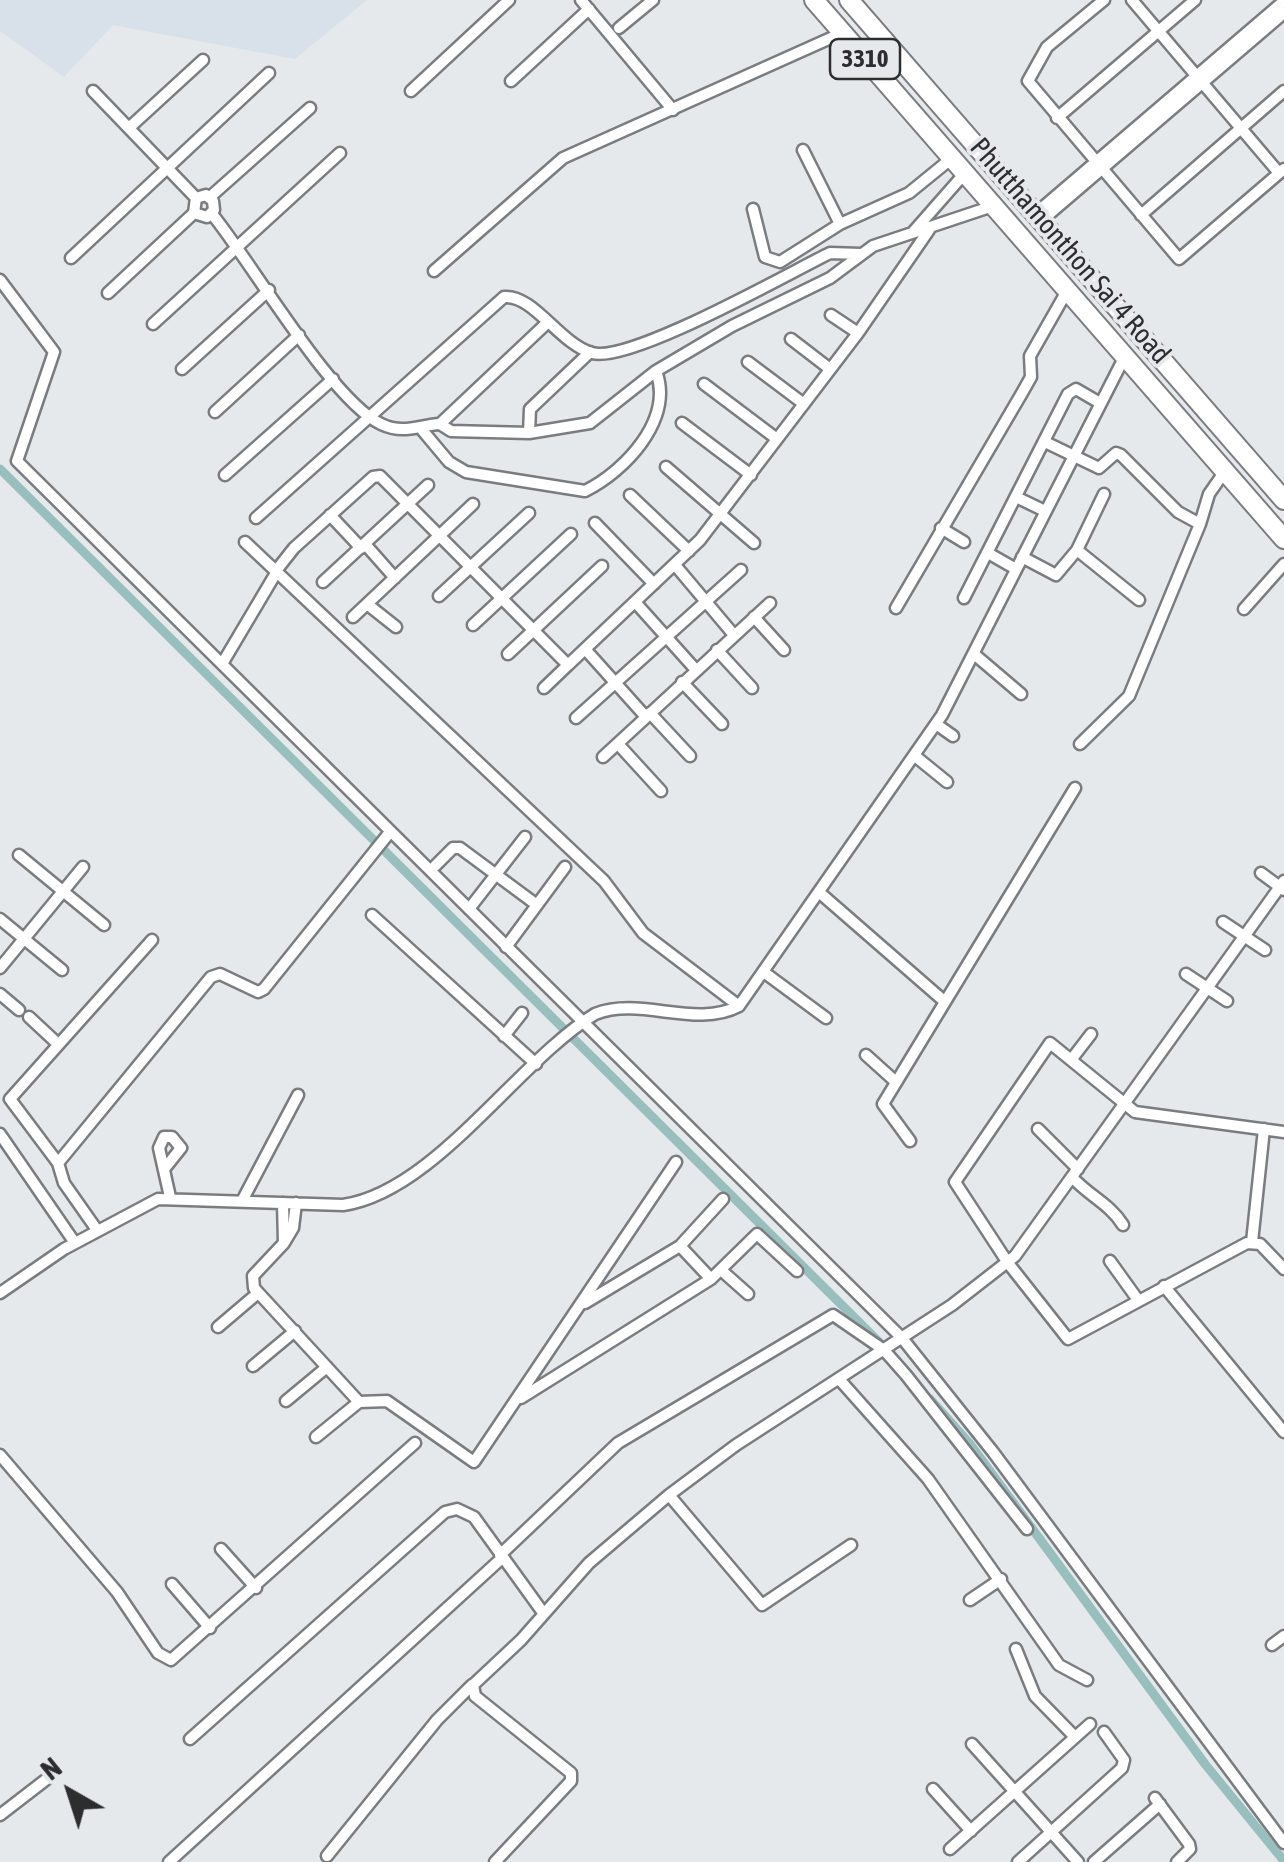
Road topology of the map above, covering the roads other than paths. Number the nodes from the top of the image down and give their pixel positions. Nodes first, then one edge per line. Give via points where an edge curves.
1 (509, 0) edge
2 (653, 0) edge
3 (814, 0) edge
4 (849, 0) edge
5 (1104, 0) edge
6 (1132, 0) edge
7 (1195, 0) edge
8 (1284, 2) edge
9 (585, 4) edge
10 (1284, 12) edge
11 (619, 28) dead end
12 (1159, 30) junction
13 (842, 33) junction
14 (203, 60) dead end
15 (268, 73) dead end
16 (1200, 78) junction
17 (511, 81) dead end
18 (93, 91) dead end
19 (1284, 91) edge
20 (411, 92) dead end
21 (942, 106) junction
22 (310, 108) dead end
23 (673, 110) junction
24 (1057, 118) junction
25 (131, 126) junction
26 (1242, 128) junction
27 (803, 150) dead end
28 (947, 152) junction
29 (340, 153) dead end
30 (1099, 166) junction
31 (169, 168) junction
32 (1282, 171) edge
33 (965, 173) junction
34 (196, 198) junction
35 (210, 198) junction
36 (994, 206) junction
37 (753, 209) dead end
38 (194, 213) junction
39 (212, 214) junction
40 (1141, 215) junction
41 (1038, 217) junction
42 (840, 224) junction
43 (929, 230) junction
44 (914, 231) junction
45 (238, 246) junction
46 (861, 254) junction
47 (71, 258) dead end
48 (434, 271) dead end
49 (0, 280) edge
50 (269, 290) junction
51 (1068, 291) junction
52 (108, 293) dead end
53 (831, 315) dead end
54 (547, 323) junction
55 (153, 324) dead end
56 (858, 332) junction
57 (299, 335) junction
58 (792, 339) dead end
59 (590, 352) junction
60 (1125, 356) junction
61 (748, 362) dead end
62 (182, 369) dead end
63 (830, 369) junction
64 (656, 371) junction
65 (334, 379) junction
66 (704, 384) dead end
67 (1100, 403) junction
68 (804, 404) junction
69 (215, 412) dead end
70 (369, 416) junction
71 (682, 423) dead end
72 (440, 424) junction
73 (451, 431) junction
74 (529, 433) junction
75 (428, 434) junction
76 (777, 439) junction
77 (1044, 442) junction
78 (1073, 456) junction
79 (666, 467) dead end
80 (1224, 470) junction
81 (226, 474) dead end
82 (750, 475) junction
83 (428, 484) dead end
84 (1104, 494) dead end
85 (630, 495) dead end
86 (1016, 497) junction
87 (1284, 500) edge
88 (408, 504) junction
89 (473, 504) dead end
90 (1046, 511) junction
91 (723, 512) junction
92 (529, 513) dead end
93 (330, 515) junction
94 (256, 518) dead end
95 (595, 523) dead end
96 (1200, 524) junction
97 (941, 528) junction
98 (572, 534) dead end
99 (438, 537) junction
100 (1284, 540) edge
101 (245, 542) dead end
102 (754, 542) dead end
103 (964, 542) dead end
104 (363, 546) junction
105 (1077, 550) junction
106 (689, 551) junction
107 (988, 553) junction
108 (1019, 563) junction
109 (1284, 564) edge
110 (675, 565) junction
111 (602, 566) dead end
112 (470, 567) junction
113 (278, 570) junction
114 (741, 570) dead end
115 (395, 578) junction
116 (323, 582) dead end
117 (654, 584) junction
118 (439, 596) dead end
119 (502, 598) junction
120 (964, 598) dead end
121 (1139, 600) dead end
122 (705, 601) junction
123 (635, 602) junction
124 (770, 603) dead end
125 (367, 604) junction
126 (896, 608) dead end
127 (1244, 609) dead end
128 (353, 617) dead end
129 (754, 618) junction
130 (473, 625) dead end
131 (396, 627) dead end
132 (532, 630) junction
133 (734, 635) junction
134 (666, 637) junction
135 (585, 649) junction
136 (717, 650) junction
137 (784, 650) dead end
138 (508, 654) dead end
139 (974, 654) junction
140 (222, 664) junction
141 (568, 665) junction
142 (696, 670) junction
143 (682, 682) junction
144 (616, 684) junction
145 (544, 688) dead end
146 (752, 688) dead end
147 (1021, 694) dead end
148 (648, 715) junction
149 (576, 718) dead end
150 (722, 724) dead end
151 (936, 724) junction
152 (954, 736) dead end
153 (618, 744) junction
154 (1080, 744) dead end
155 (604, 756) dead end
156 (690, 756) dead end
157 (915, 756) junction
158 (947, 782) dead end
159 (1076, 788) dead end
160 (661, 791) dead end
161 (526, 836) dead end
162 (384, 838) junction
163 (19, 855) dead end
164 (435, 866) dead end
165 (84, 867) dead end
166 (565, 867) dead end
167 (1261, 873) dead end
168 (495, 876) junction
169 (1283, 886) edge
170 (63, 892) junction
171 (820, 893) junction
172 (536, 905) junction
173 (469, 909) junction
174 (372, 915) dead end
175 (0, 919) edge
176 (1223, 922) dead end
177 (104, 925) dead end
178 (1244, 936) junction
179 (24, 939) junction
180 (152, 940) dead end
181 (506, 948) junction
182 (1265, 950) dead end
183 (0, 968) edge
184 (62, 970) dead end
185 (765, 973) junction
186 (1186, 974) dead end
187 (1208, 988) junction
188 (0, 994) edge
189 (944, 1001) junction
190 (1228, 1001) dead end
191 (739, 1006) junction
192 (522, 1013) dead end
193 (826, 1018) dead end
194 (576, 1027) junction
195 (1091, 1034) dead end
196 (504, 1036) junction
197 (58, 1044) junction
198 (866, 1055) dead end
199 (1071, 1060) junction
200 (536, 1064) junction
201 (896, 1082) junction
202 (298, 1095) dead end
203 (1124, 1106) junction
204 (1038, 1129) dead end
205 (1264, 1129) junction
206 (1284, 1132) edge
207 (0, 1134) edge
208 (910, 1141) dead end
209 (676, 1162) dead end
210 (58, 1163) junction
211 (164, 1168) dead end
212 (1075, 1173) junction
213 (170, 1197) junction
214 (722, 1199) dead end
215 (242, 1201) junction
216 (283, 1202) junction
217 (296, 1203) junction
218 (1123, 1225) dead end
219 (98, 1230) junction
220 (284, 1242) junction
221 (1252, 1242) junction
222 (75, 1243) junction
223 (680, 1246) junction
224 (1110, 1261) dead end
225 (1008, 1263) junction
226 (1284, 1268) edge
227 (721, 1270) junction
228 (797, 1271) dead end
229 (712, 1279) junction
230 (1164, 1286) junction
231 (258, 1292) junction
232 (0, 1294) edge
233 (748, 1294) dead end
234 (1138, 1300) junction
235 (580, 1306) junction
236 (218, 1326) dead end
237 (294, 1331) junction
238 (899, 1341) junction
239 (885, 1350) junction
240 (253, 1366) dead end
241 (327, 1368) junction
242 (839, 1379) junction
243 (286, 1401) dead end
244 (516, 1401) junction
245 (359, 1402) junction
246 (1284, 1432) edge
247 (316, 1437) dead end
248 (414, 1444) dead end
249 (0, 1455) edge
250 (669, 1494) junction
251 (1027, 1528) dead end
252 (851, 1545) dead end
253 (222, 1550) dead end
254 (501, 1556) junction
255 (1001, 1580) junction
256 (172, 1584) dead end
257 (256, 1588) junction
258 (970, 1600) dead end
259 (544, 1614) junction
260 (210, 1628) junction
261 (1016, 1648) dead end
262 (1087, 1680) dead end
263 (473, 1684) junction
264 (1090, 1724) dead end
265 (1104, 1732) dead end
266 (1074, 1737) junction
267 (190, 1739) dead end
268 (972, 1744) dead end
269 (48, 1778) dead end
270 (932, 1789) dead end
271 (1015, 1792) junction
272 (0, 1816) edge
273 (971, 1831) junction
274 (1052, 1833) junction
275 (1284, 1844) edge
276 (950, 1850) dead end
277 (328, 1856) dead end
278 (170, 1862) edge
279 (494, 1862) edge
280 (1018, 1862) edge
281 (1078, 1862) edge
282 (1094, 1862) edge
283 (1177, 1862) edge

1 - 20 street
2 - 11 street
3 - 13 main road, Phutthamonthon Sai 4 Road / 3310
4 - 21 main road, Phutthamonthon Sai 4 Road / 3310
5 - 24 street via 1046,47 1028,77
6 - 12 street
7 - 12 street
8 - 16 street
9 - 17 street
9 - 23 street
10 - 16 street
12 - 16 street
12 - 24 street
13 - 23 street
13 - 28 main road, Phutthamonthon Sai 4 Road / 3310
14 - 25 street
15 - 31 street
16 - 26 street
16 - 30 street
18 - 25 street
19 - 26 street
21 - 28 main road
21 - 41 main road, Phutthamonthon Sai 4 Road
22 - 35 street
23 - 48 street via 563,158
24 - 30 street
25 - 31 street
26 - 32 street
26 - 40 street
27 - 42 street
28 - 33 main road, Phutthamonthon Sai 4 Road
28 - 42 street via 909,194
29 - 45 street
30 - 40 street
30 - 41 street
31 - 34 street
31 - 47 street
32 - 40 street via 1178,259
33 - 36 main road, Phutthamonthon Sai 4 Road
33 - 44 street
34 - 35 street
34 - 38 street
35 - 39 street
36 - 43 street
36 - 51 main road, Phutthamonthon Sai 4 Road
37 - 42 street via 762,251 774,262
38 - 39 street
38 - 52 street
39 - 45 street
41 - 87 main road, Phutthamonthon Sai 4 Road
43 - 44 street
43 - 56 street
44 - 46 street
45 - 50 street
45 - 55 street
46 - 59 street via 830,253 622,353
46 - 64 street via 830,278
49 - 140 street via 54,352 17,461
50 - 57 street
50 - 62 street
51 - 60 main road, Phutthamonthon Sai 4 Road
51 - 97 street via 1030,356 1031,377
53 - 56 street
54 - 59 street
54 - 70 street via 521,298 499,300
54 - 72 street
56 - 63 street
57 - 65 street
57 - 69 street
58 - 63 street
59 - 74 street via 530,409
60 - 67 street
60 - 80 main road, Phutthamonthon Sai 4 Road
61 - 68 street
63 - 68 street
64 - 74 street via 590,423
64 - 75 street via 660,394 636,454 585,491 466,472 448,462
65 - 70 street
65 - 81 street
66 - 76 street
67 - 77 street via 1072,390
67 - 78 street
68 - 76 street
70 - 75 street
70 - 94 street
71 - 82 street
72 - 73 street
72 - 75 street
73 - 74 street
73 - 75 street
76 - 82 street
77 - 78 street
77 - 86 street
78 - 90 street
78 - 96 street via 1102,468 1121,454 1178,512
79 - 91 street
80 - 96 street
80 - 100 main road, Phutthamonthon Sai 4 Road
82 - 91 street
83 - 88 street
84 - 105 street
85 - 106 street
86 - 90 street
86 - 107 street
88 - 93 street via 376,476
88 - 99 street
88 - 104 street
89 - 99 street
90 - 108 street
91 - 102 street
91 - 106 street
92 - 112 street
93 - 104 street
93 - 113 street
95 - 117 street
96 - 154 street via 1129,696
97 - 103 street
97 - 126 street
98 - 119 street
99 - 112 street
99 - 115 street
101 - 113 street
104 - 115 street
104 - 116 street
105 - 108 street via 1056,576
105 - 121 street
106 - 110 street
107 - 108 street
107 - 120 street
108 - 139 street
109 - 127 street
110 - 117 street
110 - 122 street
111 - 132 street
112 - 118 street
112 - 119 street
113 - 140 street
113 - 191 street via 604,881 643,933
114 - 122 street
115 - 125 street
117 - 123 street
119 - 130 street
119 - 132 street
122 - 133 street
122 - 134 street
123 - 134 street
123 - 135 street
124 - 129 street
125 - 128 street
125 - 131 street
129 - 133 street
129 - 137 street
132 - 138 street
132 - 141 street
133 - 136 street
134 - 142 street
134 - 144 street
135 - 141 street
135 - 144 street
136 - 142 street
136 - 146 street
139 - 147 street
139 - 151 street
140 - 162 street
141 - 145 street
142 - 143 street
143 - 148 street
143 - 150 street
144 - 148 street
144 - 149 street
148 - 153 street
148 - 156 street
151 - 152 street
151 - 157 street
153 - 155 street
153 - 160 street
157 - 158 street
157 - 171 street
159 - 189 street
161 - 168 street
162 - 173 street
162 - 210 street via 264,988 258,992 220,974 211,977
163 - 170 street
164 - 168 street via 460,848
165 - 170 street
166 - 172 street
167 - 169 street
168 - 172 street
168 - 173 street
169 - 178 street
170 - 177 street
170 - 179 street
171 - 185 street
171 - 189 street
172 - 181 street
173 - 181 street
174 - 196 street
175 - 179 street
176 - 178 street
178 - 182 street
178 - 187 street
179 - 183 street
179 - 184 street
180 - 197 street
181 - 194 street
185 - 191 street
185 - 193 street
186 - 187 street
187 - 190 street
187 - 203 street
188 - 197 street
189 - 201 street
191 - 194 street via 706,1014 614,1008
192 - 196 street
194 - 200 street
194 - 238 street
195 - 199 street
196 - 200 street
197 - 210 street via 10,1099
198 - 201 street
199 - 203 street
199 - 225 street via 1050,1043 955,1182
200 - 217 street via 385,1194 343,1205
201 - 208 street via 882,1108
202 - 215 street
203 - 205 street
203 - 212 street
204 - 212 street
205 - 206 street
205 - 221 street
207 - 222 street
209 - 235 street
210 - 219 street
211 - 213 street
212 - 218 street via 1092,1199 1114,1210
212 - 225 street
213 - 215 street
213 - 219 street
214 - 223 street
215 - 216 street
216 - 217 street
216 - 220 street
217 - 220 street via 294,1228
219 - 222 street
220 - 231 street via 253,1276
221 - 226 street
221 - 230 street
222 - 232 street
223 - 229 street
223 - 235 street
224 - 234 street
225 - 234 street via 1068,1339
225 - 238 street
227 - 228 street via 757,1234
227 - 229 street
227 - 233 street
229 - 244 street
230 - 234 street
230 - 246 street
231 - 236 street
231 - 237 street
235 - 244 street
237 - 240 street
237 - 241 street
238 - 239 street
238 - 275 street via 993,1452
239 - 242 street
239 - 251 street
239 - 254 street via 841,1317 821,1320 618,1444
241 - 243 street
241 - 245 street
242 - 250 street
242 - 255 street via 928,1479
244 - 245 street via 474,1462 387,1401
245 - 247 street
248 - 257 street
249 - 260 street via 164,1659 178,1658
250 - 252 street via 762,1605
250 - 259 street via 589,1563
253 - 257 street
254 - 259 street
254 - 267 street via 466,1510 435,1518
254 - 278 street
255 - 258 street
255 - 262 street via 1060,1665
256 - 260 street
257 - 260 street
259 - 263 street
261 - 266 street via 1035,1696
263 - 277 street
263 - 279 street via 475,1696 571,1773 571,1781
264 - 266 street
265 - 274 street via 1124,1760 1122,1768
266 - 271 street
268 - 271 street
269 - 272 street
270 - 273 street
271 - 273 street
271 - 274 street
273 - 276 street
274 - 280 street
274 - 281 street
282 - 283 street via 1158,1801 1189,1844

